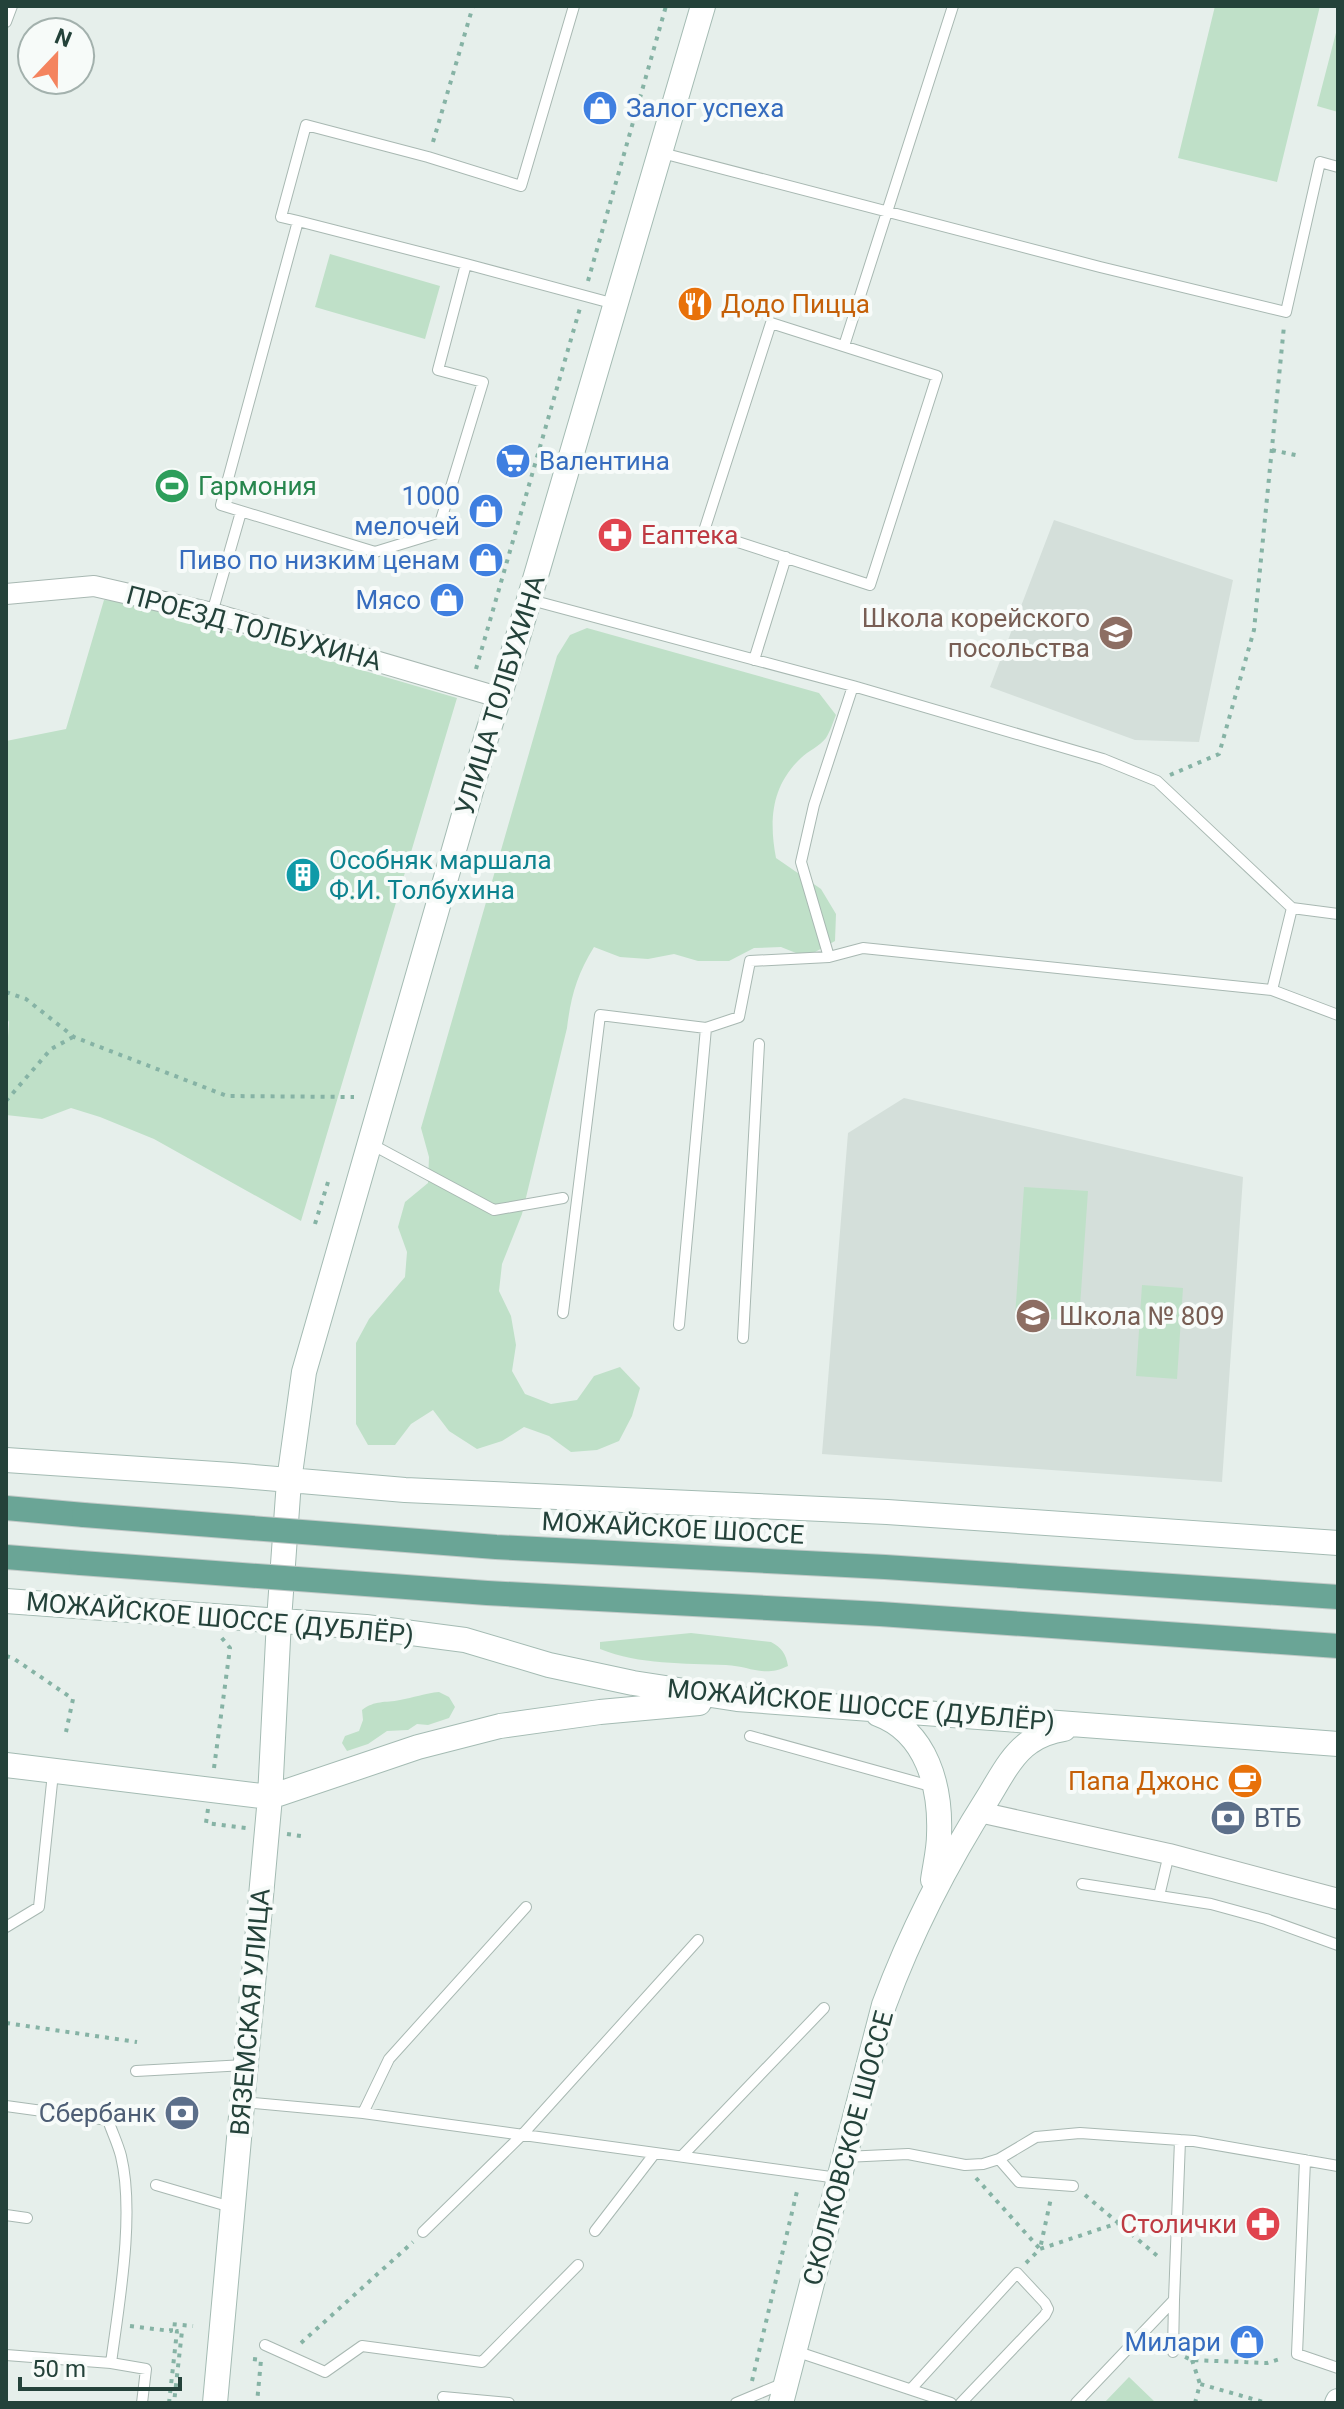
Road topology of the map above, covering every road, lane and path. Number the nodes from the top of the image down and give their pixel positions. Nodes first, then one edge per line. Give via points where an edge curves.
1 (12, 6) edge
2 (473, 6) edge
3 (574, 6) edge
4 (666, 6) edge
5 (703, 6) edge
6 (953, 6) edge
7 (6, 22) edge
8 (660, 153) junction
9 (428, 157) junction
10 (1338, 167) edge
11 (887, 211) junction
12 (298, 221) junction
13 (466, 264) junction
14 (583, 295) junction
15 (616, 304) junction
16 (1286, 312) junction
17 (844, 346) junction
18 (1272, 450) junction
19 (1300, 456) dead end
20 (241, 512) junction
21 (786, 557) junction
22 (6, 594) edge
23 (529, 599) junction
24 (212, 613) junction
25 (754, 660) junction
26 (853, 686) junction
27 (471, 688) junction
28 (498, 697) junction
29 (1157, 781) junction
30 (1292, 908) junction
31 (1338, 914) edge
32 (829, 957) junction
33 (1272, 990) junction
34 (6, 992) edge
35 (1338, 1015) edge
36 (706, 1028) junction
37 (74, 1037) junction
38 (759, 1044) dead end
39 (354, 1097) dead end
40 (6, 1101) edge
41 (371, 1144) junction
42 (328, 1182) dead end
43 (563, 1198) dead end
44 (315, 1224) dead end
45 (563, 1313) dead end
46 (679, 1325) dead end
47 (743, 1338) dead end
48 (6, 1460) edge
49 (289, 1481) junction
50 (6, 1508) edge
51 (1338, 1543) edge
52 (6, 1557) edge
53 (1338, 1597) edge
54 (6, 1601) edge
55 (279, 1620) junction
56 (219, 1634) dead end
57 (1338, 1646) edge
58 (6, 1656) edge
59 (737, 1699) junction
60 (869, 1710) junction
61 (1082, 1725) junction
62 (66, 1732) dead end
63 (750, 1736) dead end
64 (1338, 1744) edge
65 (6, 1765) edge
66 (53, 1771) junction
67 (935, 1787) junction
68 (210, 1790) junction
69 (270, 1797) junction
70 (979, 1812) junction
71 (266, 1831) junction
72 (1169, 1854) junction
73 (1082, 1884) dead end
74 (1159, 1896) junction
75 (930, 1898) junction
76 (1338, 1899) edge
77 (526, 1907) dead end
78 (6, 1927) edge
79 (698, 1940) dead end
80 (1338, 1945) edge
81 (824, 2008) dead end
82 (6, 2023) edge
83 (137, 2042) dead end
84 (245, 2065) junction
85 (136, 2071) dead end
86 (242, 2102) junction
87 (6, 2106) edge
88 (363, 2113) junction
89 (522, 2135) junction
90 (1180, 2140) junction
91 (655, 2153) junction
92 (682, 2156) junction
93 (999, 2159) junction
94 (1305, 2160) junction
95 (965, 2165) junction
96 (1338, 2166) edge
97 (843, 2168) junction
98 (802, 2173) junction
99 (156, 2185) dead end
100 (1073, 2186) dead end
101 (1096, 2204) dead end
102 (233, 2208) junction
103 (1048, 2212) dead end
104 (6, 2215) edge
105 (27, 2218) dead end
106 (1118, 2223) junction
107 (595, 2231) dead end
108 (423, 2232) joint
109 (1040, 2249) junction
110 (578, 2265) dead end
111 (1175, 2271) junction
112 (1174, 2300) junction
113 (116, 2324) junction
114 (193, 2326) dead end
115 (265, 2345) dead end
116 (795, 2351) junction
117 (1173, 2352) joint
118 (1297, 2354) junction
119 (6, 2355) edge
120 (288, 2355) junction
121 (261, 2360) dead end
122 (1192, 2360) junction
123 (111, 2363) junction
124 (1338, 2368) edge
125 (1200, 2384) junction
126 (911, 2389) junction
127 (784, 2393) edge
128 (443, 2397) dead end
129 (748, 2398) junction
130 (142, 2403) edge
131 (171, 2403) edge
132 (215, 2403) edge
133 (257, 2403) edge
134 (509, 2403) edge
135 (736, 2403) edge
136 (951, 2403) edge
137 (961, 2403) edge
138 (1076, 2403) edge
139 (1195, 2403) edge
140 (1267, 2403) edge

1 - 7 lane
2 - 9 path
3 - 9 lane via 521,186
4 - 14 path
5 - 8 main road, УЛИЦА ТОЛБУХИНА
6 - 11 lane
8 - 11 lane
8 - 15 main road, УЛИЦА ТОЛБУХИНА
9 - 12 lane via 306,125 281,217
10 - 16 lane via 1320,162
11 - 16 lane
11 - 17 lane
12 - 13 lane
12 - 20 lane via 221,505
13 - 14 lane
13 - 20 lane via 438,370 483,382 437,533 375,552
14 - 15 lane
14 - 27 path
15 - 23 main road, УЛИЦА ТОЛБУХИНА
16 - 18 path
17 - 21 lane via 771,323 704,531
17 - 21 lane via 937,376 870,585
18 - 19 path
18 - 29 path via 1254,630 1219,754
20 - 24 lane
21 - 25 lane
22 - 24 street, ПРОЕЗД ТОЛБУХИНА via 94,586
23 - 25 lane
23 - 28 main road, УЛИЦА ТОЛБУХИНА
24 - 27 street, ПРОЕЗД ТОЛБУХИНА
25 - 26 lane
26 - 29 lane via 1103,759
26 - 32 lane via 801,862
27 - 28 street, ПРОЕЗД ТОЛБУХИНА
28 - 41 main road, УЛИЦА ТОЛБУХИНА
29 - 30 lane
30 - 31 lane
30 - 33 lane
32 - 33 lane via 863,948
32 - 36 lane via 750,961 739,1017
33 - 35 lane
34 - 37 path via 26,999
36 - 45 lane via 600,1015
36 - 46 lane
37 - 39 path via 227,1096
37 - 40 path via 51,1049
38 - 47 lane
41 - 43 lane via 494,1210
41 - 49 main road, УЛИЦА ТОЛБУХИНА via 304,1372
42 - 44 path
48 - 49 main road
49 - 51 main road via 887,1512
49 - 55 main road, УЛИЦА ТОЛБУХИНА
50 - 53 main road, МОЖАЙСКОЕ ШОССЕ, bridge via 496,1547
52 - 57 main road, bridge
54 - 55 main road, МОЖАЙСКОЕ ШОССЕ (ДУБЛЁР)
55 - 59 main road, МОЖАЙСКОЕ ШОССЕ (ДУБЛЁР) via 465,1640 549,1665
55 - 69 main road, ВЯЗЕМСКАЯ УЛИЦА
56 - 68 path via 230,1648
58 - 62 path via 73,1699
59 - 60 main road, МОЖАЙСКОЕ ШОССЕ (ДУБЛЁР)
59 - 69 main road via 500,1726 418,1747
60 - 61 main road, МОЖАЙСКОЕ ШОССЕ (ДУБЛЁР)
60 - 67 main road, СКОЛКОВСКОЕ ШОССЕ via 907,1730 921,1747
61 - 64 main road, МОЖАЙСКОЕ ШОССЕ (ДУБЛЁР)
61 - 70 main road, СКОЛКОВСКОЕ ШОССЕ via 1028,1743
63 - 67 lane
65 - 66 main road
66 - 68 main road
66 - 78 lane via 39,1907
67 - 75 main road, СКОЛКОВСКОЕ ШОССЕ via 939,1835
68 - 69 main road
68 - 71 path via 206,1823
69 - 71 main road, ВЯЗЕМСКАЯ УЛИЦА
70 - 72 street
70 - 75 main road, СКОЛКОВСКОЕ ШОССЕ
71 - 84 main road, ВЯЗЕМСКАЯ УЛИЦА
72 - 74 lane
72 - 76 street
73 - 74 lane
74 - 80 lane via 1266,1919
75 - 97 main road, СКОЛКОВСКОЕ ШОССЕ via 884,2005
77 - 88 lane via 389,2059
79 - 89 lane
81 - 92 lane
82 - 83 path
84 - 85 lane
84 - 86 main road, ВЯЗЕМСКАЯ УЛИЦА
86 - 88 lane
86 - 102 main road, ВЯЗЕМСКАЯ УЛИЦА
87 - 113 lane via 108,2120 121,2157 126,2200
88 - 89 lane
89 - 91 lane
89 - 108 lane
90 - 93 lane via 1080,2133 1036,2137
90 - 94 lane
90 - 111 lane
91 - 92 lane
91 - 107 lane
92 - 98 lane
93 - 95 lane
93 - 100 lane via 1019,2182
94 - 96 lane
94 - 118 lane
95 - 97 lane via 908,2154
95 - 109 path
97 - 98 lane
97 - 116 main road, СКОЛКОВСКОЕ ШОССЕ
98 - 129 path
99 - 102 lane
101 - 106 path
102 - 132 main road, ВЯЗЕМСКАЯ УЛИЦА
103 - 109 path
104 - 105 lane
106 - 109 path
106 - 111 path
108 - 120 path
110 - 120 lane via 482,2362 362,2346 325,2372
111 - 112 lane
112 - 117 lane
112 - 138 lane
113 - 114 path via 171,2331 171,2324
113 - 123 lane
115 - 120 lane
116 - 126 lane
116 - 127 main road, СКОЛКОВСКОЕ ШОССЕ
117 - 122 path
118 - 122 path via 1267,2363
118 - 124 lane
119 - 123 lane
121 - 133 path
122 - 125 path
123 - 130 lane via 146,2369
125 - 139 path
125 - 140 path
126 - 136 lane
126 - 137 lane via 1017,2273 1048,2309
127 - 129 lane
128 - 134 lane
129 - 135 lane
131 - 131 path via 182,2331 177,2331

